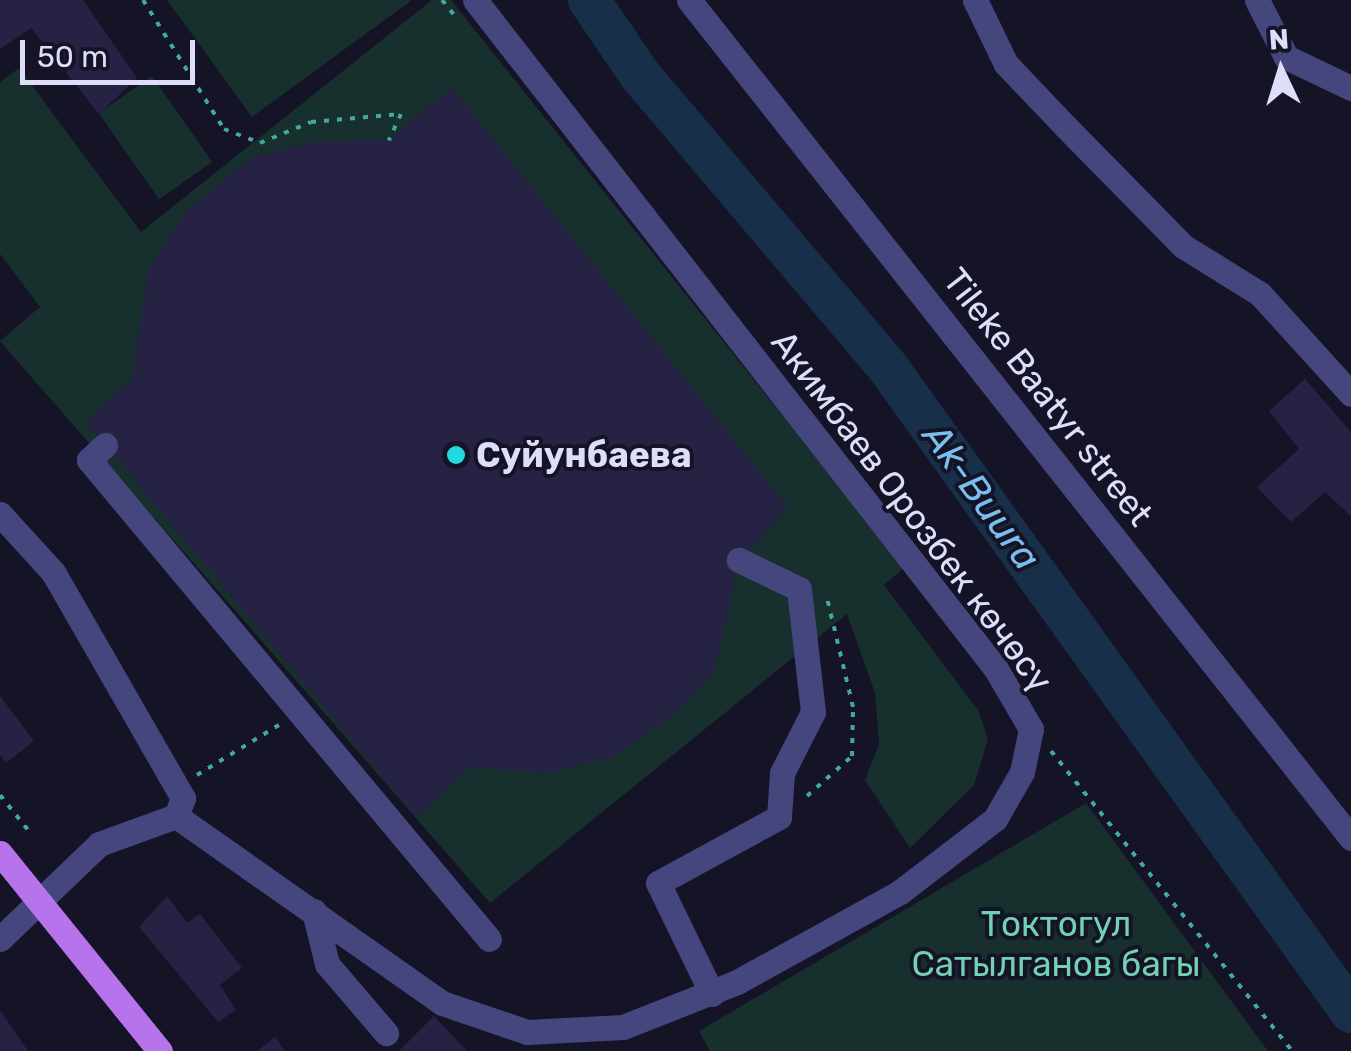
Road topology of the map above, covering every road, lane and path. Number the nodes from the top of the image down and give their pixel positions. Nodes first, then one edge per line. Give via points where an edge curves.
1 (143, 0) edge
2 (474, 0) edge
3 (689, 0) edge
4 (975, 0) edge
5 (1257, 0) edge
6 (1351, 88) edge
7 (389, 140) dead end
8 (1351, 394) edge
9 (105, 444) dead end
10 (0, 514) edge
11 (739, 560) dead end
12 (300, 712) junction
13 (1031, 730) junction
14 (189, 779) dead end
15 (0, 795) edge
16 (176, 816) junction
17 (32, 835) dead end
18 (1351, 838) edge
19 (0, 853) edge
20 (42, 906) junction
21 (314, 910) junction
22 (0, 939) edge
23 (489, 939) dead end
24 (712, 994) junction
25 (386, 1033) dead end
26 (160, 1051) edge
27 (1292, 1051) edge

1 - 7 path via 224,129 260,143 311,122 401,114
2 - 13 street, Акимбаев Орозбек көчөсү via 984,653
3 - 18 street, Tileke Baatyr street
4 - 8 street via 1006,64 1066,127 1183,246 1260,294
5 - 6 street via 1286,57
9 - 12 street via 89,460
10 - 16 street via 53,572 184,798
11 - 24 street via 800,588 813,712 782,772 779,817 658,883
12 - 14 path
12 - 23 street
13 - 24 street, Акимбаев Орозбек көчөсү via 1022,772 995,819 900,892
13 - 27 path
15 - 17 path
16 - 20 street via 100,844
16 - 21 street, Акимбаев Орозбек көчөсү
19 - 20 main road
20 - 22 street
20 - 26 main road
21 - 24 street, Акимбаев Орозбек көчөсү via 442,1003 526,1032 623,1027
21 - 25 street via 327,964

